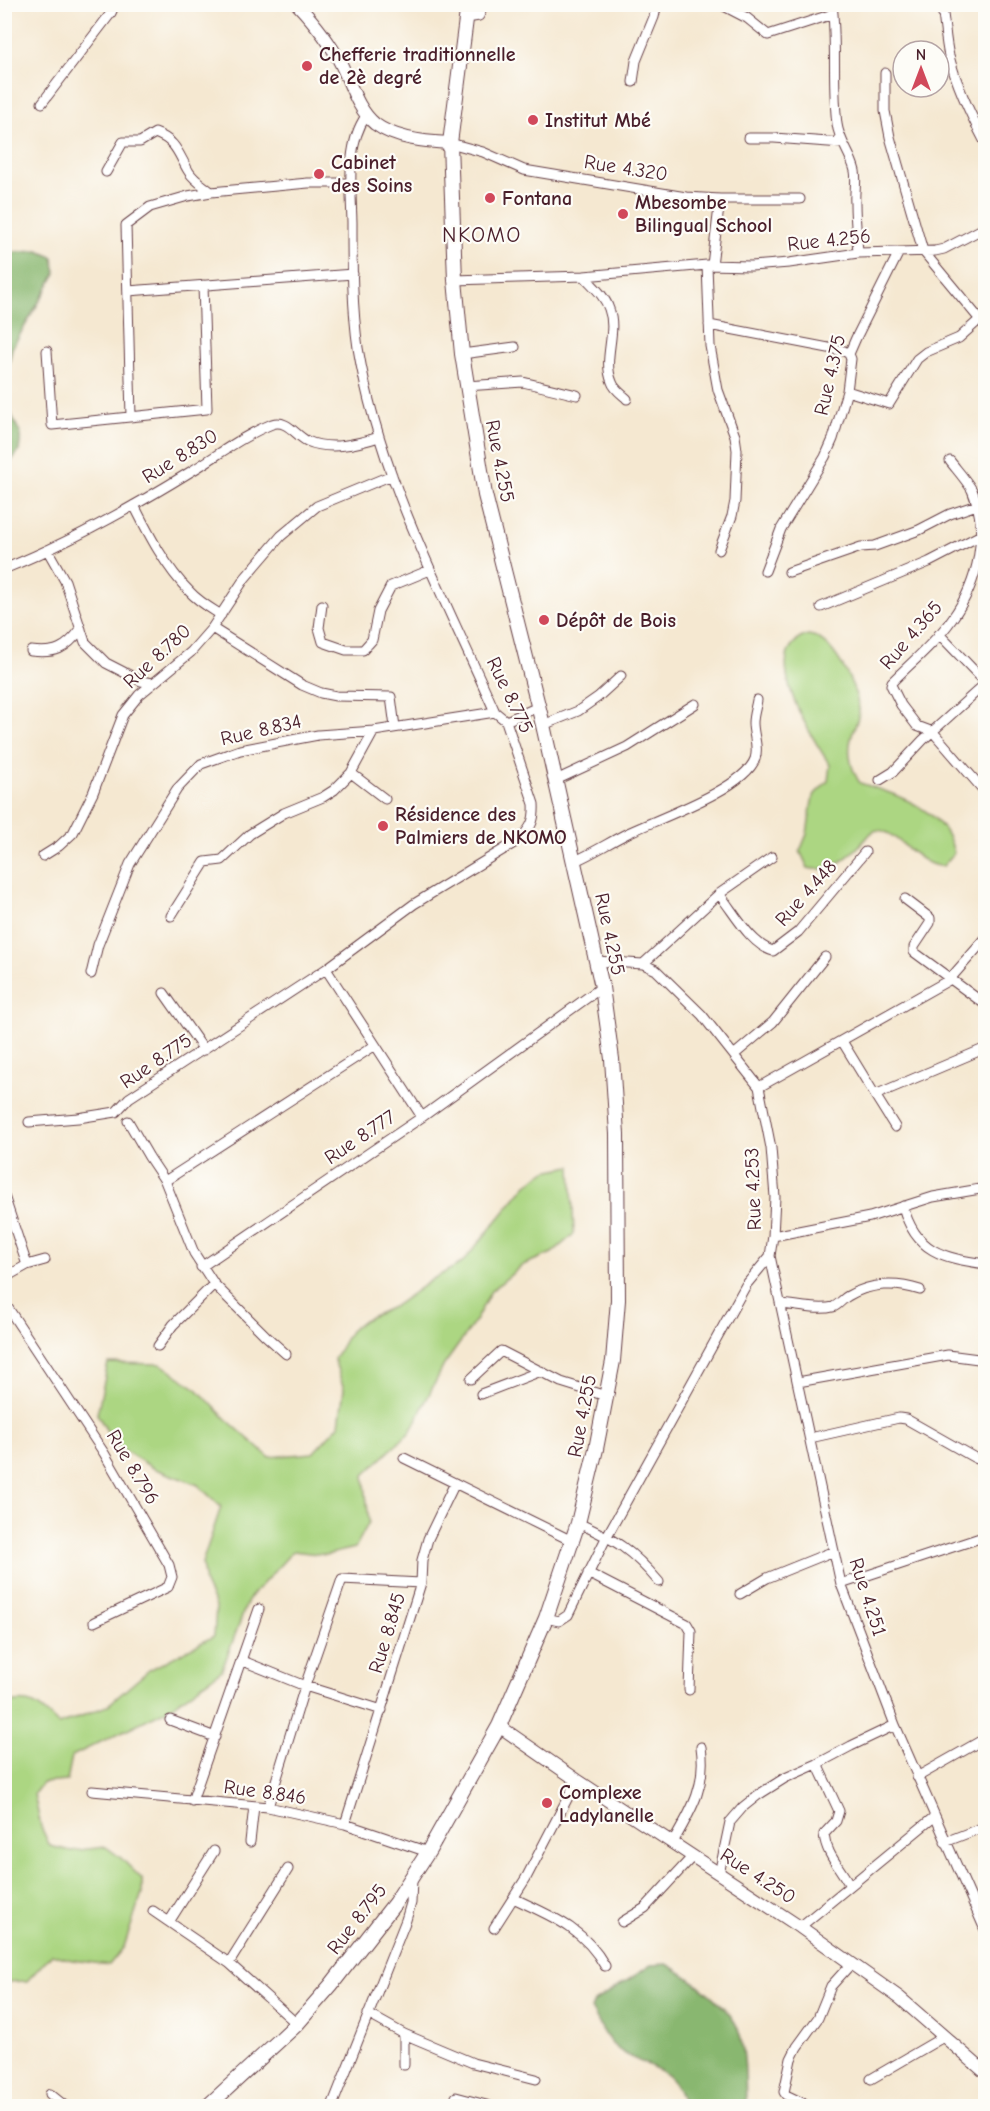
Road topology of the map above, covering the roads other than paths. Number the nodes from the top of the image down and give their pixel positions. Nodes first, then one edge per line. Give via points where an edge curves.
1 (115, 4) edge
2 (297, 4) edge
3 (484, 4) edge
4 (657, 4) edge
5 (720, 4) edge
6 (833, 9) edge
7 (467, 10) edge
8 (943, 14) dead end
9 (885, 73) dead end
10 (633, 82) dead end
11 (42, 103) dead end
12 (366, 116) junction
13 (749, 138) dead end
14 (450, 143) junction
15 (842, 143) junction
16 (986, 144) edge
17 (106, 172) dead end
18 (351, 183) junction
19 (211, 192) junction
20 (720, 199) junction
21 (800, 199) dead end
22 (986, 227) edge
23 (923, 251) junction
24 (899, 252) junction
25 (858, 254) junction
26 (710, 265) junction
27 (353, 274) junction
28 (584, 276) junction
29 (455, 280) junction
30 (203, 285) junction
31 (128, 291) junction
32 (982, 324) edge
33 (709, 325) junction
34 (515, 347) dead end
35 (47, 351) dead end
36 (462, 354) junction
37 (849, 354) junction
38 (466, 386) junction
39 (847, 390) junction
40 (577, 395) dead end
41 (627, 399) dead end
42 (131, 417) junction
43 (379, 437) junction
44 (950, 461) dead end
45 (392, 475) junction
46 (982, 504) edge
47 (134, 505) junction
48 (985, 533) edge
49 (719, 550) dead end
50 (48, 551) junction
51 (4, 569) edge
52 (430, 570) junction
53 (765, 571) dead end
54 (789, 572) dead end
55 (322, 605) dead end
56 (821, 607) dead end
57 (220, 615) junction
58 (212, 628) junction
59 (81, 629) junction
60 (939, 634) junction
61 (31, 651) dead end
62 (621, 676) dead end
63 (153, 683) junction
64 (986, 683) edge
65 (757, 700) dead end
66 (695, 704) dead end
67 (538, 706) junction
68 (495, 712) junction
69 (506, 721) junction
70 (543, 726) junction
71 (395, 727) junction
72 (374, 730) junction
73 (933, 732) junction
74 (351, 773) junction
75 (556, 780) junction
76 (880, 780) dead end
77 (986, 793) edge
78 (385, 799) dead end
79 (865, 852) dead end
80 (43, 856) dead end
81 (772, 857) dead end
82 (575, 861) junction
83 (719, 894) junction
84 (905, 899) dead end
85 (171, 916) dead end
86 (985, 939) edge
87 (825, 957) dead end
88 (596, 961) junction
89 (643, 964) junction
90 (326, 969) junction
91 (91, 974) dead end
92 (949, 980) junction
93 (602, 987) junction
94 (164, 993) dead end
95 (986, 1005) edge
96 (842, 1041) junction
97 (374, 1046) junction
98 (986, 1048) edge
99 (204, 1050) junction
100 (735, 1054) junction
101 (759, 1087) junction
102 (875, 1095) junction
103 (422, 1117) junction
104 (128, 1121) dead end
105 (29, 1122) dead end
106 (895, 1127) dead end
107 (165, 1180) junction
108 (986, 1188) edge
109 (4, 1196) edge
110 (903, 1206) junction
111 (773, 1236) junction
112 (770, 1256) junction
113 (45, 1260) dead end
114 (986, 1264) edge
115 (27, 1265) junction
116 (201, 1267) junction
117 (4, 1278) edge
118 (214, 1284) junction
119 (920, 1290) dead end
120 (4, 1302) edge
121 (781, 1304) junction
122 (158, 1346) dead end
123 (286, 1354) dead end
124 (986, 1360) edge
125 (541, 1371) junction
126 (471, 1379) dead end
127 (798, 1382) junction
128 (481, 1394) dead end
129 (606, 1396) junction
130 (810, 1438) junction
131 (404, 1458) dead end
132 (986, 1462) edge
133 (455, 1483) junction
134 (578, 1523) junction
135 (607, 1536) junction
136 (986, 1536) edge
137 (572, 1541) junction
138 (834, 1551) junction
139 (588, 1573) junction
140 (658, 1582) dead end
141 (421, 1583) junction
142 (841, 1584) junction
143 (740, 1594) dead end
144 (259, 1610) dead end
145 (546, 1618) junction
146 (94, 1622) dead end
147 (243, 1660) junction
148 (305, 1686) junction
149 (689, 1690) dead end
150 (382, 1710) junction
151 (170, 1720) dead end
152 (895, 1725) junction
153 (499, 1726) junction
154 (215, 1737) junction
155 (986, 1738) edge
156 (701, 1747) dead end
157 (817, 1764) junction
158 (917, 1777) junction
159 (577, 1780) junction
160 (92, 1791) dead end
161 (192, 1801) junction
162 (254, 1806) junction
163 (268, 1807) junction
164 (934, 1817) junction
165 (345, 1824) junction
166 (986, 1826) edge
167 (250, 1842) dead end
168 (945, 1842) junction
169 (672, 1844) junction
170 (214, 1851) dead end
171 (428, 1852) junction
172 (692, 1857) junction
173 (288, 1869) dead end
174 (719, 1874) junction
175 (412, 1879) junction
176 (850, 1886) junction
177 (513, 1898) junction
178 (986, 1899) edge
179 (973, 1904) junction
180 (153, 1911) dead end
181 (169, 1922) junction
182 (622, 1922) dead end
183 (800, 1927) junction
184 (494, 1928) dead end
185 (986, 1932) edge
186 (229, 1963) junction
187 (850, 1965) junction
188 (605, 1966) dead end
189 (368, 2014) junction
190 (297, 2024) junction
191 (404, 2034) junction
192 (945, 2036) junction
193 (404, 2065) dead end
194 (984, 2067) edge
195 (536, 2079) dead end
196 (871, 2079) dead end
197 (50, 2094) dead end
198 (456, 2097) dead end
199 (64, 2106) edge
200 (208, 2106) edge
201 (332, 2106) edge
202 (490, 2106) edge
203 (809, 2106) edge

1 - 11 street
2 - 12 main road via 340,61
3 - 7 street via 479,16 473,17
4 - 10 street via 636,61
5 - 6 street via 768,35
6 - 15 street via 835,101
7 - 14 highway, Rue 4.255
8 - 16 street via 953,72
9 - 23 street via 890,137
12 - 14 main road via 396,134
12 - 18 street, Rue 8.775 via 355,141
13 - 15 street
14 - 20 street, Rue 4.320 via 524,170
14 - 29 highway, Rue 4.255
15 - 25 street via 856,177
17 - 19 street via 123,142 140,142 154,133 166,137 178,149 190,174
18 - 19 street
18 - 27 street, Rue 8.775
19 - 31 street via 150,207 126,225
20 - 21 street, Rue 4.320
20 - 26 street
22 - 23 street, Rue 4.256 via 944,249
23 - 24 street, Rue 4.256
23 - 32 street
24 - 25 street, Rue 4.256
24 - 37 street, Rue 4.375
25 - 26 street, Rue 4.256 via 789,263
26 - 28 street, Rue 4.256
26 - 33 street
27 - 30 street
27 - 43 street, Rue 8.775 via 358,348
28 - 29 street, Rue 4.256
28 - 41 street via 610,310 608,361 612,383
29 - 36 highway, Rue 4.255
30 - 31 street
30 - 42 street via 207,409
31 - 42 street
32 - 39 street via 917,358 889,404
33 - 37 street
33 - 49 street via 718,390 737,450 735,501
34 - 36 street
35 - 42 street via 52,425
36 - 38 highway, Rue 4.255
37 - 39 street, Rue 4.375
38 - 40 street via 523,382
38 - 67 highway, Rue 4.255 via 485,495
39 - 53 street, Rue 4.375 via 825,457 781,529
43 - 45 street, Rue 8.775
43 - 47 street, Rue 8.830 via 338,446 307,440 284,423 274,424 240,439
44 - 46 street, Rue 4.365
45 - 52 street, Rue 8.775
45 - 57 street, Rue 8.780 via 317,506 281,536 244,578
46 - 48 street, Rue 4.365
46 - 54 street via 875,546
47 - 50 street, Rue 8.830
47 - 57 street via 154,544 180,581
48 - 56 street
48 - 60 street, Rue 4.365 via 974,582
50 - 51 street, Rue 8.830
50 - 59 street via 65,581
52 - 55 street via 391,586 378,611 372,640 363,650 346,650 323,642 319,628
52 - 68 street, Rue 8.775
57 - 58 street, Rue 8.780
58 - 63 street, Rue 8.780 via 191,652
58 - 71 street via 321,693 391,697
59 - 61 street via 58,651
59 - 63 street via 85,642 106,663
60 - 64 street
60 - 73 street, Rue 4.365 via 891,685 917,726
62 - 70 street via 578,711
63 - 80 street, Rue 8.780 via 123,715 93,793 73,832
64 - 73 street
65 - 82 street via 753,722 757,747 751,768 715,794
66 - 75 street via 627,747
67 - 69 street
67 - 70 highway, Rue 4.255
68 - 69 street, Rue 8.775
68 - 71 street, Rue 8.834
69 - 90 street, Rue 8.775 via 534,804 532,827 519,840 414,904
70 - 75 highway, Rue 4.255
71 - 72 street, Rue 8.834
72 - 74 street
72 - 91 street, Rue 8.834 via 318,735 251,748 201,764 177,789 130,864 98,945
73 - 76 street
73 - 77 street, Rue 4.365
74 - 78 street
74 - 85 street via 323,797 284,813 250,834 222,860 205,862
75 - 82 highway, Rue 4.255
79 - 83 street, Rue 4.448 via 798,932 773,951 757,942
81 - 83 street
82 - 88 highway, Rue 4.255
83 - 89 street
84 - 92 street via 930,918 914,952
86 - 92 street
87 - 100 street via 773,1022
88 - 89 street
88 - 93 highway, Rue 4.255
89 - 100 street, Rue 4.253 via 656,970
90 - 97 street, Rue 8.777
90 - 99 street, Rue 8.775
92 - 95 street
92 - 96 street
93 - 103 street
93 - 129 highway, Rue 4.255 via 612,1059 619,1203 618,1300
94 - 99 street
96 - 101 street
96 - 102 street
97 - 103 street, Rue 8.777
97 - 107 street
98 - 102 street
99 - 105 street, Rue 8.775 via 129,1098 116,1112
100 - 101 street, Rue 4.253
101 - 111 street, Rue 4.253 via 771,1148
102 - 106 street
103 - 116 street, Rue 8.777
104 - 107 street
107 - 116 street
108 - 110 street
109 - 115 street
110 - 111 street via 870,1217
110 - 114 street via 914,1233 926,1245 944,1256
111 - 112 street, Rue 4.253
112 - 121 street, Rue 4.251
112 - 135 street, Rue 4.253 via 746,1285
113 - 115 street
115 - 117 street
116 - 118 street
118 - 122 street
118 - 123 street
119 - 121 street via 887,1285 855,1293 826,1308
120 - 146 street, Rue 8.796 via 104,1453 169,1565 172,1577 168,1587
121 - 127 street, Rue 4.251
124 - 127 street via 948,1355
125 - 126 street via 501,1351
125 - 128 street
125 - 129 street via 561,1382
127 - 130 street, Rue 4.251
129 - 134 highway, Rue 4.255
130 - 132 street via 899,1418
130 - 138 street, Rue 4.251
131 - 133 street
133 - 137 street
133 - 141 street via 428,1539
134 - 135 street
134 - 137 highway, Rue 4.255
135 - 139 street, Rue 4.253
135 - 140 street via 639,1558
136 - 142 street
137 - 145 highway, Rue 4.255
138 - 142 street, Rue 4.251
138 - 143 street via 767,1578
139 - 145 street, Rue 4.253 via 568,1615 559,1621
139 - 149 street via 687,1624 691,1631
141 - 148 street, Rue 8.845 via 342,1579
141 - 150 street, Rue 8.845
142 - 152 street, Rue 4.251
144 - 147 street
145 - 153 highway, Rue 4.255
147 - 148 street
147 - 154 street
148 - 150 street
148 - 163 street, Rue 8.845
150 - 165 street, Rue 8.845
151 - 154 street
152 - 157 street
152 - 158 street, Rue 4.251
153 - 159 main road, Rue 4.250
153 - 171 highway, Rue 8.795
154 - 161 street
155 - 158 street
156 - 169 street via 703,1764 695,1804
157 - 174 street via 785,1778 743,1807 728,1827
157 - 176 street via 839,1811 824,1834 825,1844
158 - 164 street, Rue 4.251
159 - 169 main road, Rue 4.250
159 - 177 street
160 - 161 street, Rue 8.846
161 - 162 street, Rue 8.846
162 - 163 street, Rue 8.846
162 - 167 street
163 - 165 street, Rue 8.846
164 - 168 street, Rue 4.251
164 - 176 street
165 - 171 street, Rue 8.846
166 - 168 street
168 - 179 street, Rue 4.251
169 - 172 main road, Rue 4.250
170 - 181 street
171 - 175 highway, Rue 8.795
172 - 174 main road, Rue 4.250
172 - 182 street via 645,1908
173 - 186 street
174 - 183 main road, Rue 4.250
175 - 189 street via 406,1920
175 - 190 highway, Rue 8.795
176 - 183 street
177 - 184 street
177 - 188 street via 573,1928 597,1951
178 - 179 street
179 - 185 street, Rue 4.251
180 - 181 street
181 - 186 street
183 - 187 main road, Rue 4.250
186 - 190 street
187 - 192 main road, Rue 4.250 via 900,1998
187 - 203 street via 831,1986 818,2018 791,2059 784,2091
189 - 191 street
189 - 201 street
190 - 200 highway, Rue 8.795
191 - 193 street
191 - 195 street via 473,2063
192 - 194 main road, Rue 4.250
192 - 196 street
197 - 199 street
198 - 202 street

